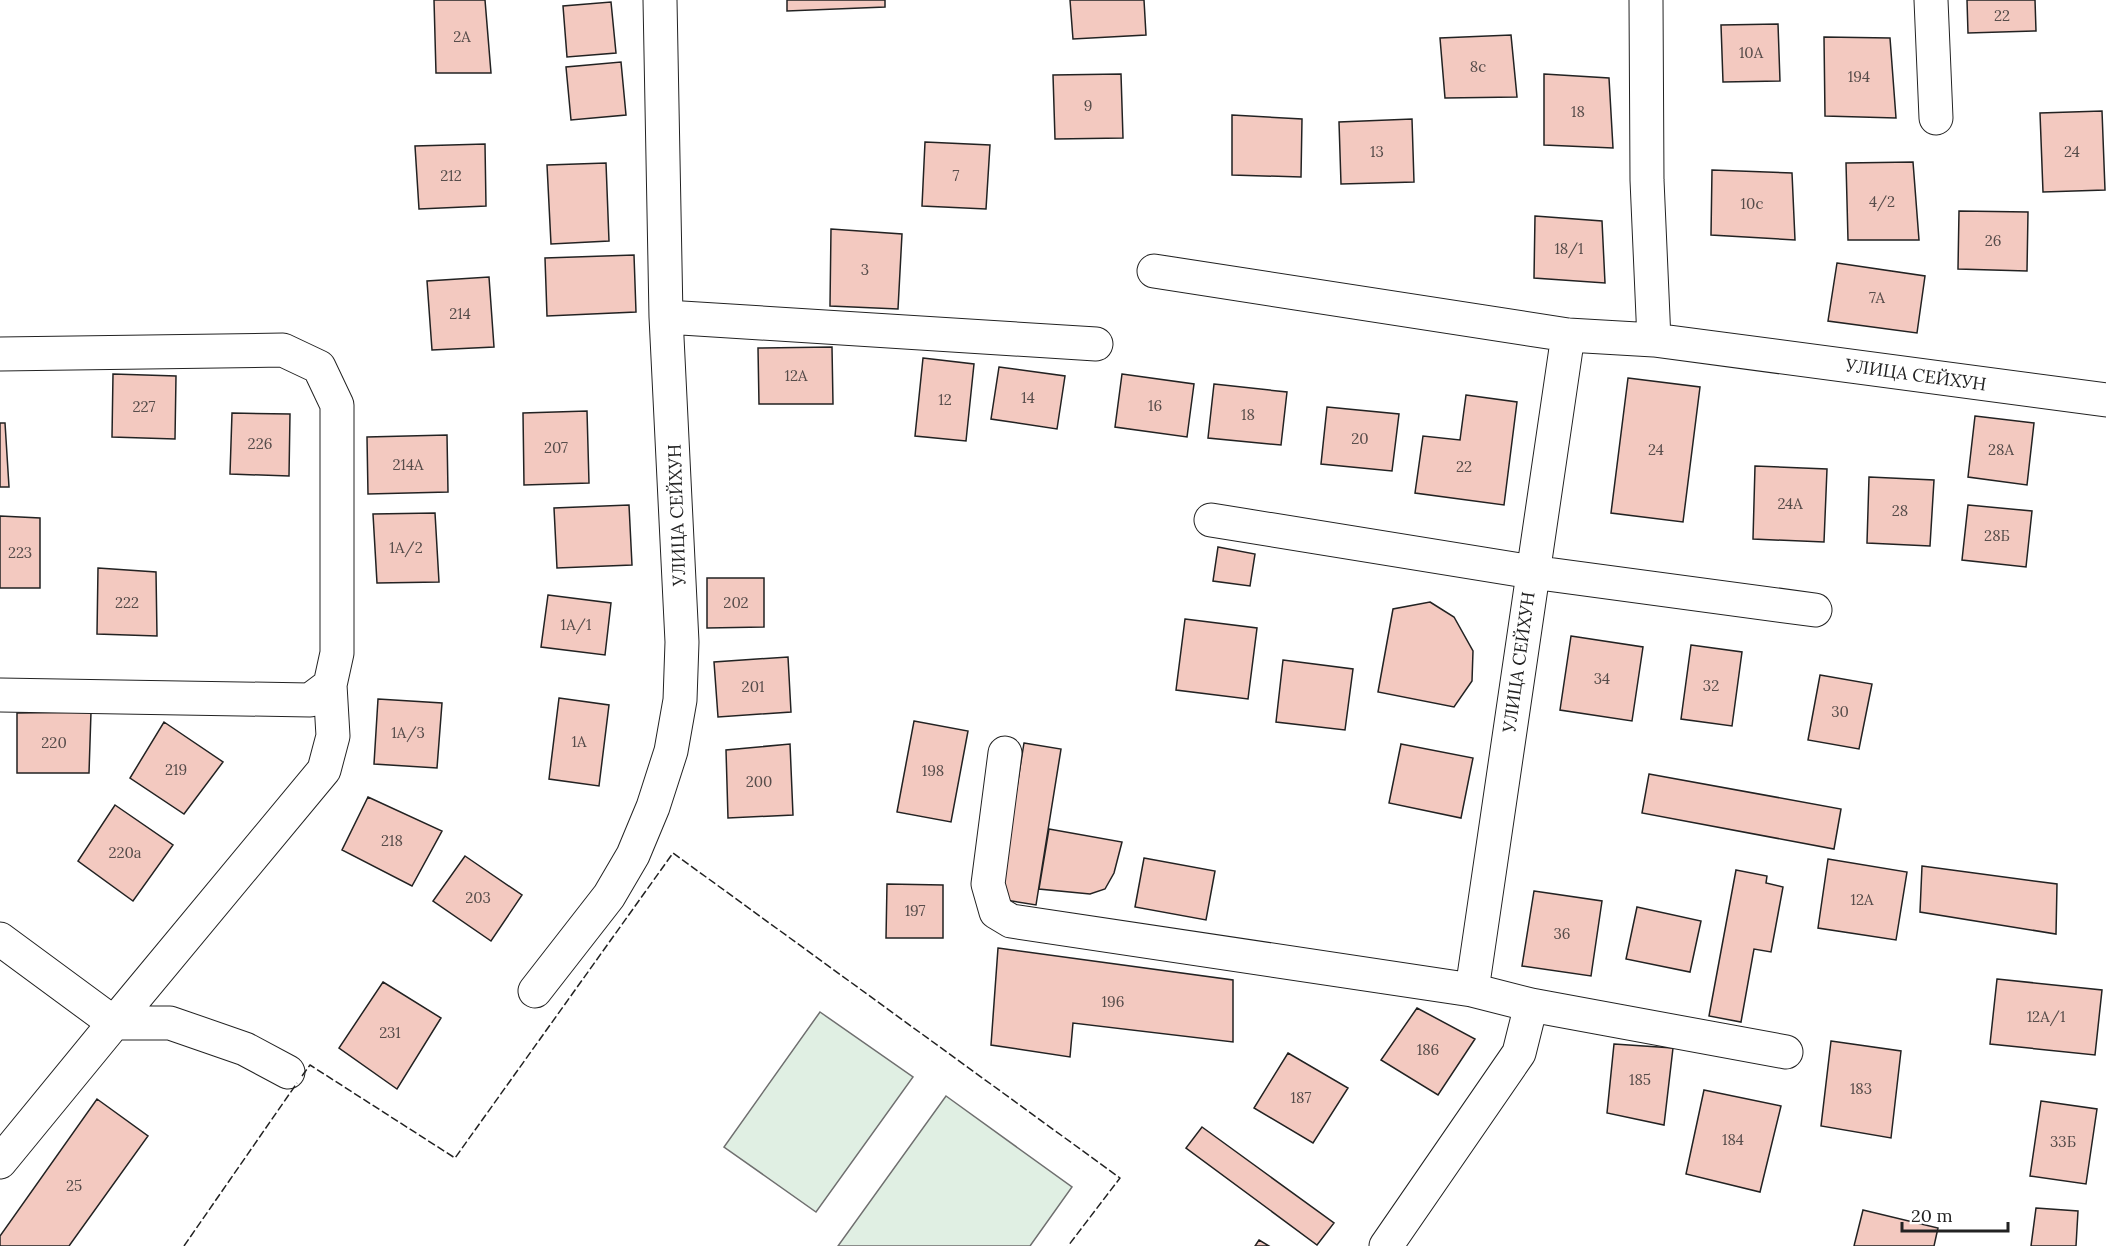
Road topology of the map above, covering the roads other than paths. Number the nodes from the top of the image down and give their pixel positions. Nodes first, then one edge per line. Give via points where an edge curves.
1 (660, 0) edge
2 (1646, 0) edge
3 (1931, 0) edge
4 (1936, 118) dead end
5 (1154, 271) dead end
6 (666, 316) junction
7 (1568, 335) junction
8 (1654, 340) junction
9 (1096, 344) dead end
10 (0, 354) edge
11 (2106, 400) edge
12 (1211, 520) dead end
13 (1532, 572) junction
14 (1815, 610) dead end
15 (330, 685) junction
16 (0, 695) edge
17 (1005, 753) dead end
18 (0, 939) edge
19 (1472, 990) junction
20 (535, 991) dead end
21 (1531, 1005) junction
22 (114, 1023) junction
23 (1786, 1052) dead end
24 (288, 1072) dead end
25 (0, 1162) edge
26 (1386, 1246) edge

1 - 6 street, УЛИЦА СЕЙХУН
2 - 8 street via 1647,180
3 - 4 street
5 - 7 street, УЛИЦА СЕЙХУН
6 - 9 street
6 - 20 street, УЛИЦА СЕЙХУН via 682,642 680,700 671,751 633,855 609,896
7 - 8 street, УЛИЦА СЕЙХУН
7 - 13 street, УЛИЦА СЕЙХУН
8 - 11 street, УЛИЦА СЕЙХУН
10 - 15 street via 283,350 319,367 337,405 337,653
12 - 13 street
13 - 14 street
13 - 19 street, УЛИЦА СЕЙХУН
15 - 16 street via 310,700
15 - 22 street via 333,736 324,770
17 - 19 street via 987,884 996,912 1011,921
18 - 22 street
19 - 21 street
21 - 23 street
21 - 26 street via 1519,1053
22 - 24 street via 170,1023 245,1049
22 - 25 street

